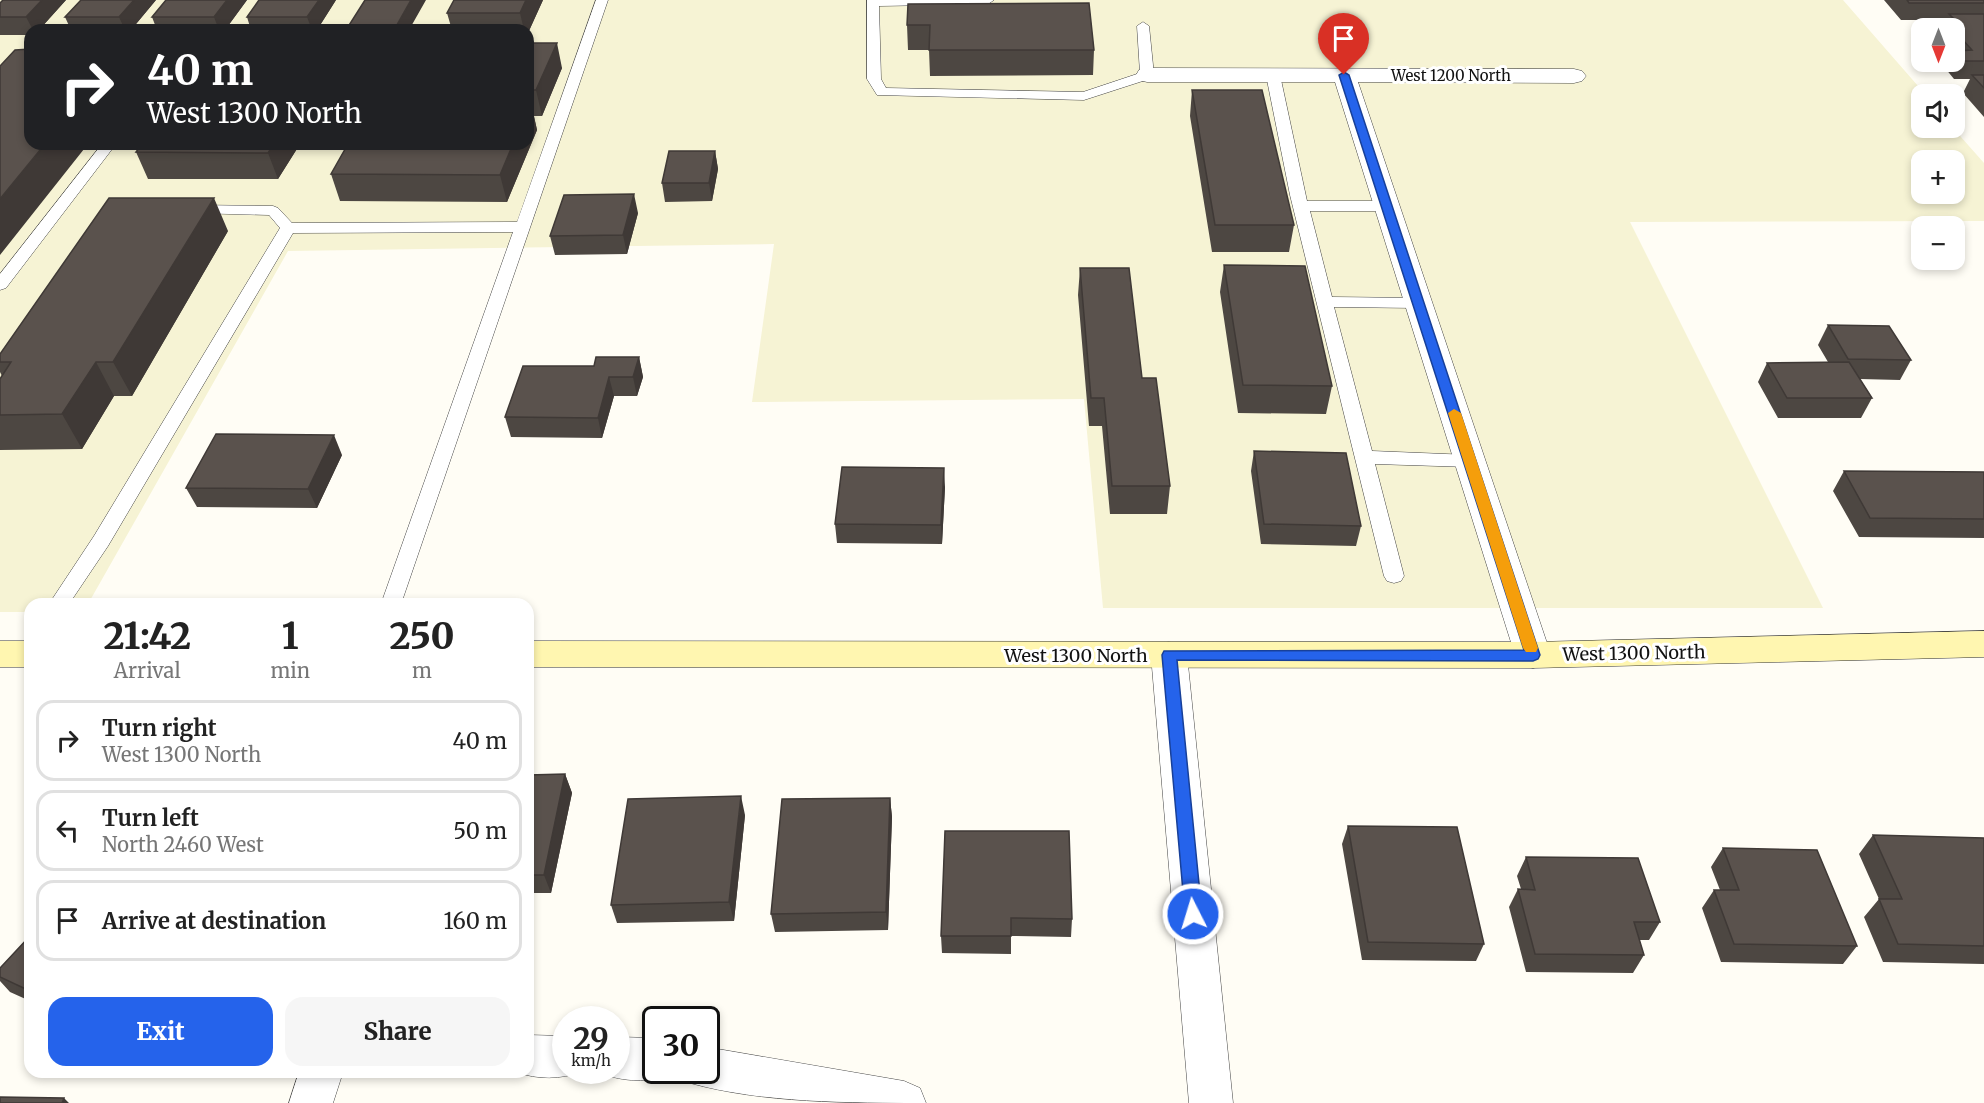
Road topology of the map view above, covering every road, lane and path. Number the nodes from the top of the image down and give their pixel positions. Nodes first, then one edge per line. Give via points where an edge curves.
1 (602, 0) edge
2 (988, 0) edge
3 (873, 1) edge
4 (1143, 26) dead end
5 (1147, 75) junction
6 (1273, 75) junction
7 (1344, 75) junction
8 (1574, 76) dead end
9 (104, 150) edge
10 (1300, 206) junction
11 (1387, 206) junction
12 (182, 207) edge
13 (523, 227) junction
14 (288, 228) junction
15 (0, 285) edge
16 (1325, 302) junction
17 (1418, 303) junction
18 (1364, 457) junction
19 (1470, 461) junction
20 (1394, 576) dead end
21 (63, 598) edge
22 (393, 598) edge
23 (1984, 644) edge
24 (534, 654) edge
25 (1169, 655) junction
26 (1533, 655) junction
27 (534, 1056) edge
28 (552, 1057) edge
29 (720, 1070) edge
30 (319, 1078) edge
31 (311, 1103) edge
32 (904, 1103) edge
33 (1211, 1103) edge

1 - 13 lane
2 - 3 lane
3 - 5 lane via 874,79 882,92 1084,96
4 - 5 lane
5 - 6 street, West 1200 North
6 - 7 street, West 1200 North
6 - 10 lane
7 - 8 street, West 1200 North
7 - 11 street
9 - 15 lane
10 - 11 lane
10 - 16 lane
11 - 17 street
12 - 14 lane via 273,211
13 - 14 lane
13 - 22 lane
14 - 21 lane
16 - 17 lane
16 - 18 lane
17 - 19 street
18 - 19 lane
18 - 20 lane
19 - 26 street
23 - 26 street, West 1300 North
24 - 25 street, West 1300 North
25 - 26 street, West 1300 North
25 - 33 street
27 - 28 street
29 - 32 street
30 - 31 street

